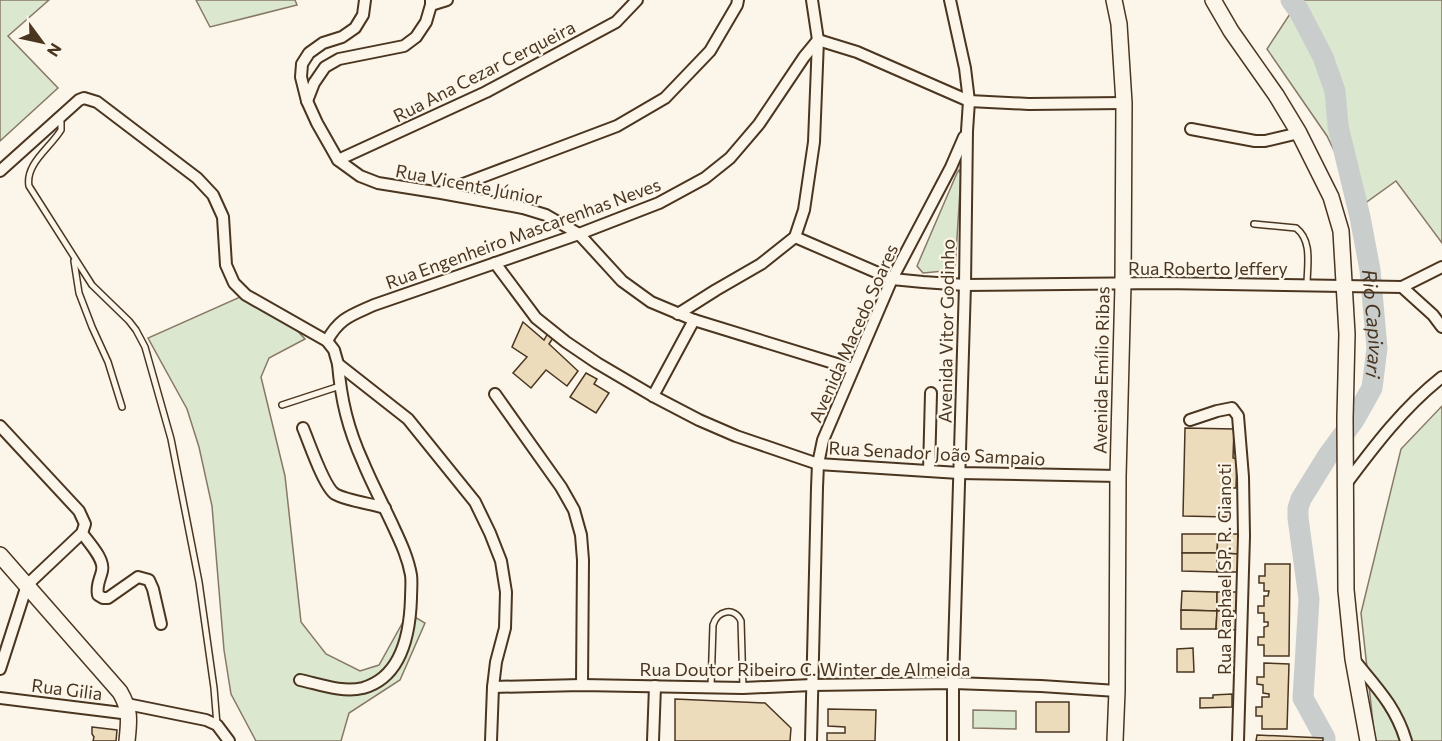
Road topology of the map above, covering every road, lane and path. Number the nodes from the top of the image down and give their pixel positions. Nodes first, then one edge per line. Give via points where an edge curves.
1 (365, 0) edge
2 (447, 0) edge
3 (637, 0) edge
4 (738, 0) edge
5 (812, 0) edge
6 (950, 0) edge
7 (1114, 0) edge
8 (1213, 0) edge
9 (431, 3) edge
10 (818, 40) junction
11 (307, 101) junction
12 (969, 101) junction
13 (1124, 103) junction
14 (58, 119) junction
15 (1191, 129) dead end
16 (967, 131) junction
17 (1299, 133) junction
18 (338, 160) junction
19 (951, 167) junction
20 (0, 171) edge
21 (966, 172) junction
22 (441, 193) junction
23 (1254, 224) dead end
24 (579, 234) junction
25 (795, 237) junction
26 (73, 257) junction
27 (495, 263) junction
28 (1442, 267) edge
29 (892, 279) junction
30 (1122, 284) junction
31 (965, 285) junction
32 (1307, 285) junction
33 (1349, 286) junction
34 (1398, 287) junction
35 (678, 314) junction
36 (694, 320) junction
37 (1442, 327) edge
38 (327, 341) junction
39 (338, 364) junction
40 (853, 369) junction
41 (1442, 377) edge
42 (340, 386) junction
43 (931, 393) dead end
44 (495, 394) dead end
45 (653, 396) junction
46 (282, 405) dead end
47 (122, 406) dead end
48 (1190, 420) dead end
49 (0, 426) edge
50 (303, 428) dead end
51 (818, 464) junction
52 (929, 471) junction
53 (959, 473) junction
54 (1118, 476) junction
55 (1346, 484) junction
56 (385, 508) junction
57 (82, 533) junction
58 (0, 555) edge
59 (27, 585) junction
60 (161, 624) dead end
61 (1353, 659) junction
62 (0, 669) edge
63 (300, 680) dead end
64 (953, 683) junction
65 (582, 685) junction
66 (812, 685) junction
67 (655, 686) junction
68 (493, 687) junction
69 (711, 687) junction
70 (743, 688) junction
71 (1117, 691) junction
72 (0, 698) edge
73 (128, 709) junction
74 (217, 725) junction
75 (127, 741) edge
76 (229, 741) edge
77 (491, 741) edge
78 (653, 741) edge
79 (811, 741) edge
80 (953, 741) edge
81 (1115, 741) edge
82 (1238, 741) edge
83 (1368, 741) edge
84 (1406, 741) edge

1 - 11 street, Rua Vicente Júnior via 363,15 355,28 309,53 302,64
2 - 9 street
3 - 18 street, Rua Ana Cezar Cerqueira via 616,22 486,92
4 - 22 street via 710,51 665,98 617,126
5 - 10 street
6 - 12 street, Avenida Vitor Godinho
7 - 13 street, Avenida Emílio Ribas
8 - 17 street
9 - 11 street via 426,22 416,37 404,46 339,59 325,67
10 - 12 street via 857,52
10 - 24 street, Rua Engenheiro Mascarenhas Neves via 730,158 705,178 659,203
10 - 25 street via 814,142 804,210
11 - 18 street, Rua Vicente Júnior
12 - 13 street
12 - 16 street, Avenida Vitor Godinho
13 - 30 street, Avenida Emílio Ribas
14 - 20 street
14 - 26 lane via 61,130 30,171 28,180
14 - 38 street via 79,100 97,102 197,178 213,195 223,217 226,265 234,283 246,295
15 - 17 street via 1255,141
16 - 19 street, Avenida Macedo Soares
16 - 21 street, Avenida Vitor Godinho
17 - 33 street via 1331,197 1341,231
18 - 22 street, Rua Vicente Júnior via 378,183
19 - 21 street
19 - 29 street, Avenida Macedo Soares
21 - 31 street, Avenida Vitor Godinho
22 - 24 street, Rua Vicente Júnior via 524,208 546,215
23 - 32 lane via 1301,231 1308,249
24 - 27 street, Rua Engenheiro Mascarenhas Neves
24 - 35 street, Rua Vicente Júnior via 622,280 651,302
25 - 29 street, Rua Roberto Jeffery
25 - 35 street via 761,264
26 - 47 lane via 79,292
26 - 74 lane via 92,285 129,321 145,347 171,439 195,560
27 - 38 street, Rua Engenheiro Mascarenhas Neves via 374,304 343,319
27 - 45 street, Rua Senador João Sampaio via 536,318 597,363
28 - 34 street
29 - 31 street, Rua Roberto Jeffery
29 - 40 street, Avenida Macedo Soares
30 - 31 street, Rua Roberto Jeffery
30 - 32 street, Rua Roberto Jeffery
30 - 54 street, Avenida Emílio Ribas
31 - 53 street, Avenida Vitor Godinho
32 - 33 street, Rua Roberto Jeffery
33 - 34 street, Rua Roberto Jeffery
33 - 55 street
34 - 37 street
35 - 36 street, Rua Vicente Júnior
36 - 40 street, Rua Vicente Júnior
36 - 45 street
38 - 39 street
39 - 42 street
39 - 68 street via 408,419 428,441 474,502 490,533 501,561 506,592 505,628
40 - 51 street, Avenida Macedo Soares
41 - 55 street via 1388,429
42 - 46 lane
42 - 56 street via 362,460
43 - 52 street
44 - 65 street via 574,510 583,560
45 - 51 street, Rua Senador João Sampaio via 736,436
48 - 82 street, Rua Raphael SP. R. Gianoti via 1232,408 1238,416 1244,536
49 - 57 street via 79,511 85,524
50 - 56 street via 332,493
51 - 52 street, Rua Senador João Sampaio
51 - 66 street, Avenida Macedo Soares
52 - 53 street, Rua Senador João Sampaio
53 - 54 street, Rua Senador João Sampaio
53 - 64 street, Avenida Vitor Godinho
54 - 71 street, Avenida Emílio Ribas
55 - 61 street via 1347,590
56 - 63 street via 412,577 406,642 394,666 377,682 361,688 343,690
57 - 59 street
57 - 60 street via 103,568 98,595 108,598 138,577 149,580
58 - 59 street
59 - 62 street
59 - 73 street via 120,692
61 - 83 street
61 - 84 street via 1387,699
64 - 66 street, Rua Doutor Ribeiro C. Winter de Almeida
64 - 71 street, Rua Doutor Ribeiro C. Winter de Almeida
64 - 80 street, Avenida Vitor Godinho
65 - 67 street, Rua Doutor Ribeiro C. Winter de Almeida
65 - 68 street, Rua Doutor Ribeiro C. Winter de Almeida
66 - 70 street, Rua Doutor Ribeiro C. Winter de Almeida
66 - 79 street, Avenida Macedo Soares
67 - 69 street, Rua Doutor Ribeiro C. Winter de Almeida
67 - 78 street
68 - 77 street
69 - 70 street, Rua Doutor Ribeiro C. Winter de Almeida
69 - 70 lane via 713,625 722,613 732,612 741,621
71 - 81 street, Avenida Emílio Ribas
72 - 73 street, Rua Gilia
73 - 74 street, Rua Gilia
73 - 75 street
74 - 76 street

